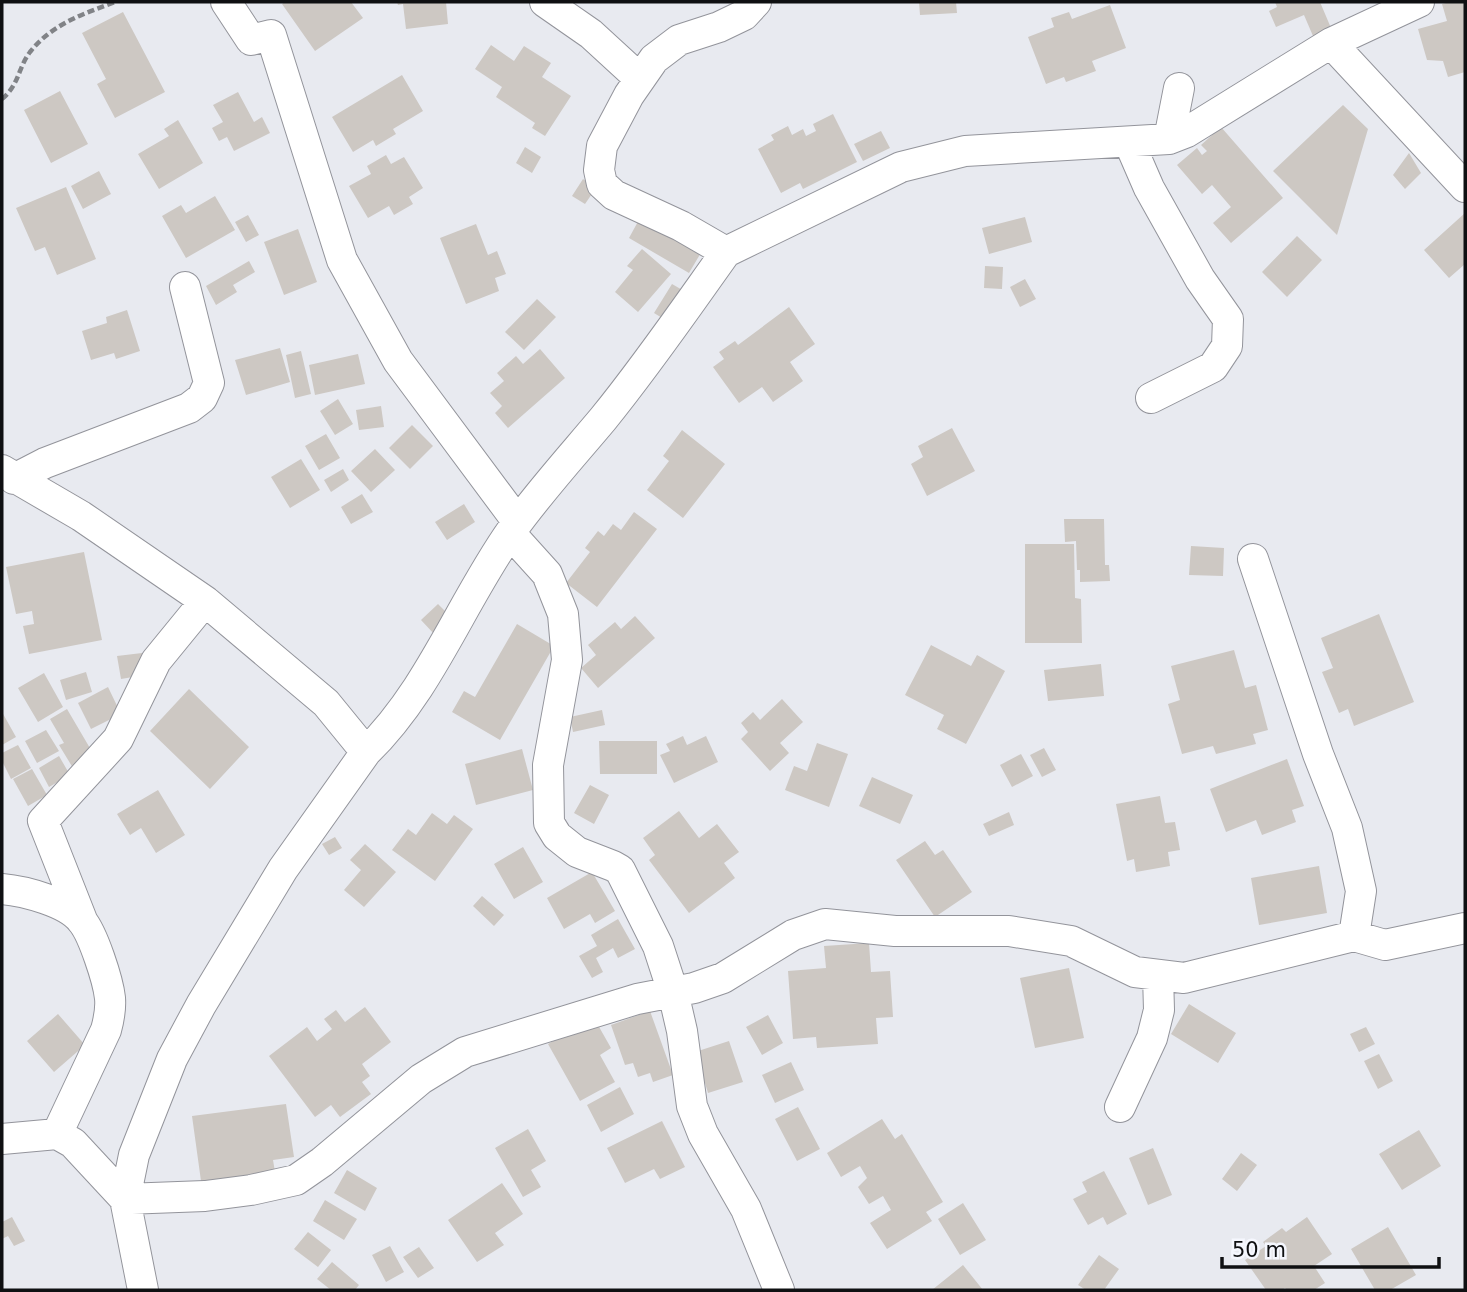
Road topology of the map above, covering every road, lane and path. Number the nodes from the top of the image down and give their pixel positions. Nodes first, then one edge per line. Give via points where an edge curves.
1 (115, 2) edge
2 (226, 2) edge
3 (545, 2) edge
4 (756, 2) edge
5 (1419, 2) edge
6 (1331, 43) junction
7 (640, 79) junction
8 (1179, 88) dead end
9 (2, 99) edge
10 (1169, 139) junction
11 (1129, 142) junction
12 (1465, 187) edge
13 (726, 252) junction
14 (185, 288) dead end
15 (1151, 398) dead end
16 (8, 475) edge
17 (510, 533) junction
18 (1253, 559) dead end
19 (205, 601) junction
20 (366, 752) junction
21 (2, 888) edge
22 (82, 919) junction
23 (1465, 928) edge
24 (1354, 936) junction
25 (1158, 975) junction
26 (673, 992) junction
27 (1120, 1107) dead end
28 (57, 1134) junction
29 (2, 1139) edge
30 (125, 1199) junction
31 (143, 1290) edge
32 (779, 1290) edge

1 - 9 path via 63,22 30,53 13,90
2 - 17 street via 251,40 271,35 342,260 398,361 517,521
3 - 7 street via 591,34
4 - 7 street via 744,15 667,47
5 - 6 street
6 - 10 street
6 - 12 street
7 - 13 street via 602,146 602,184 614,195
8 - 10 street
10 - 11 street
11 - 13 street via 965,151 901,167
11 - 15 street via 1200,279 1228,318 1227,346 1213,367
13 - 17 street via 677,323
14 - 16 street via 209,383 202,398 189,408
16 - 19 street via 81,516
17 - 20 street via 411,697
17 - 26 street via 547,574 564,614 566,660 548,765 549,822 557,836 577,852 620,870 657,946
18 - 24 street via 1347,828 1361,891
19 - 20 street via 326,703
19 - 22 street via 156,661 118,739 43,821
20 - 30 street via 282,869 201,1004 172,1059 134,1155
21 - 22 street via 49,900
22 - 28 street via 98,954 111,1012
23 - 24 street via 1385,945
24 - 25 street via 1184,978
25 - 26 street via 1135,972 1071,941 1009,931 895,931 825,924 793,935 723,978
25 - 27 street via 1159,1010 1152,1038
26 - 30 street via 465,1052 421,1079 296,1180 205,1196
26 - 32 street via 692,1106 746,1209
28 - 29 street
28 - 30 street via 73,1143
30 - 31 street

